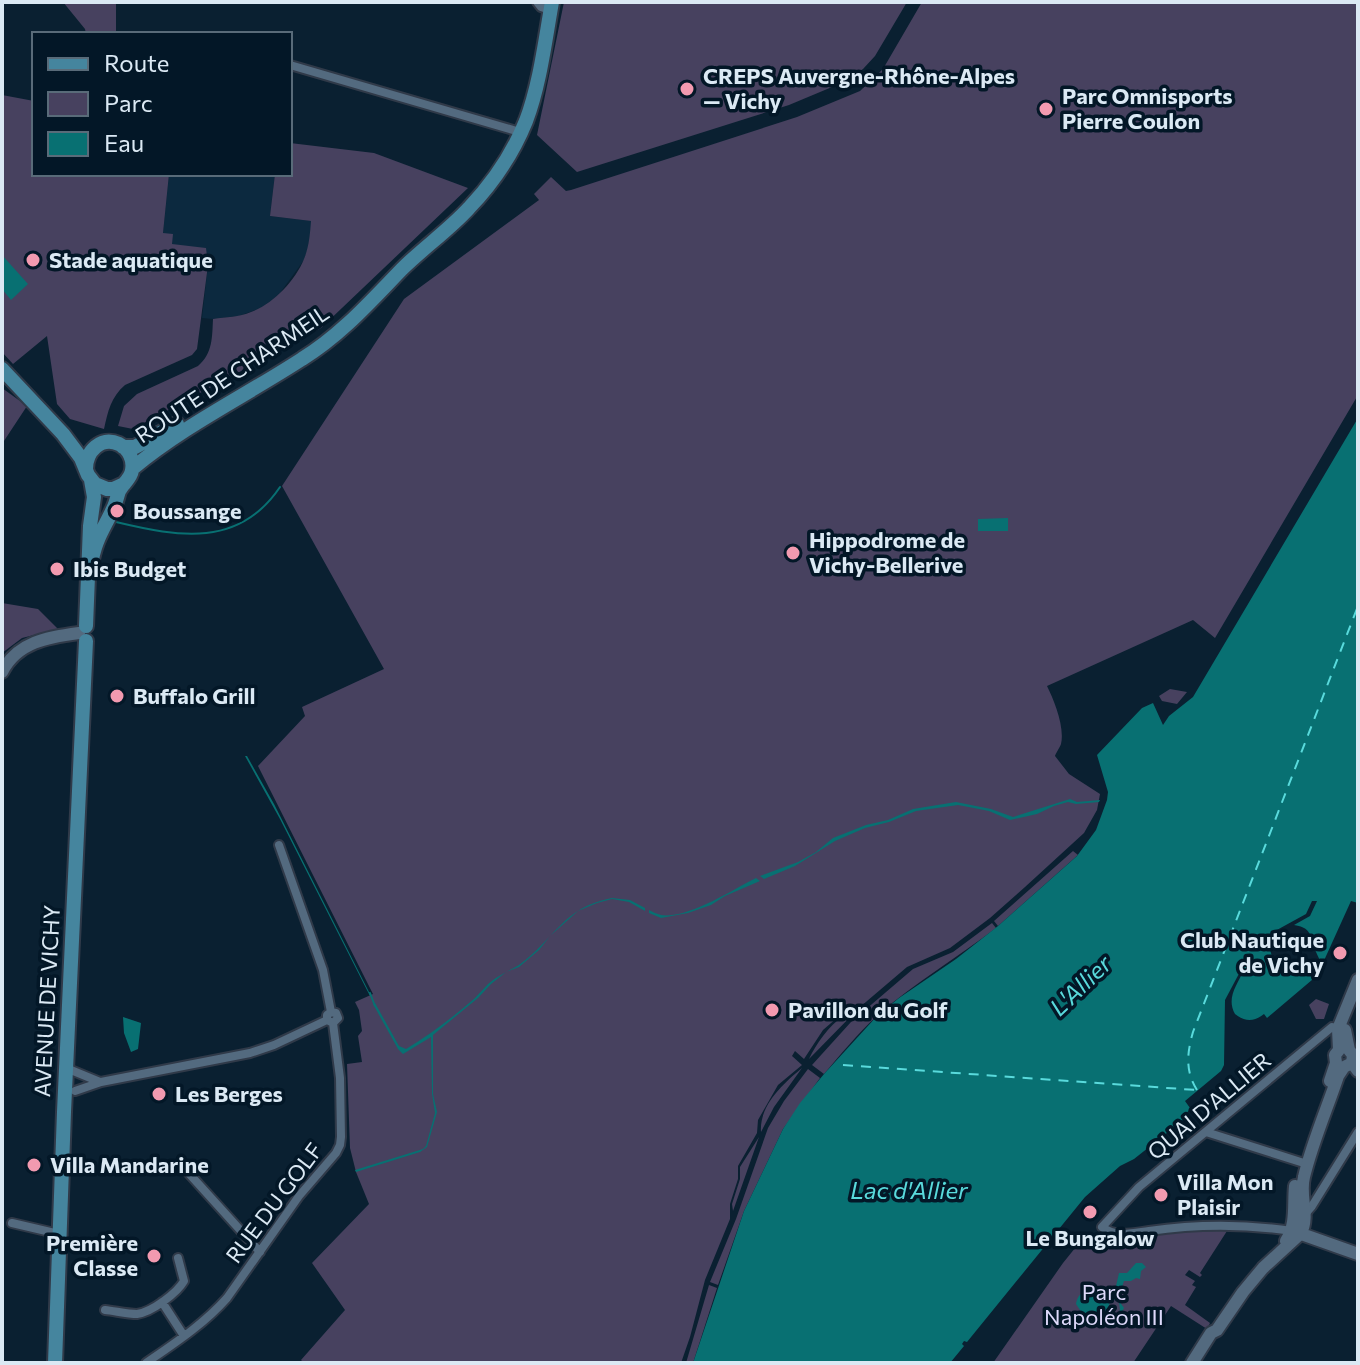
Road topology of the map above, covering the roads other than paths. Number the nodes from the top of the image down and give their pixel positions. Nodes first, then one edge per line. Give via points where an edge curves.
1 (546, 3) edge
2 (292, 66) edge
3 (517, 131) junction
4 (2, 361) edge
5 (2, 369) edge
6 (95, 447) junction
7 (123, 447) junction
8 (133, 468) junction
9 (89, 474) junction
10 (124, 484) junction
11 (89, 573) junction
12 (84, 633) junction
13 (2, 672) edge
14 (279, 845) dead end
15 (1358, 980) edge
16 (1358, 995) edge
17 (331, 1018) junction
18 (1338, 1029) junction
19 (1346, 1060) edge
20 (66, 1068) junction
21 (101, 1082) junction
22 (75, 1091) dead end
23 (1206, 1132) junction
24 (1358, 1132) edge
25 (1304, 1163) junction
26 (184, 1168) dead end
27 (1305, 1214) junction
28 (12, 1223) dead end
29 (1275, 1229) junction
30 (59, 1234) junction
31 (1300, 1235) junction
32 (1283, 1247) junction
33 (260, 1252) junction
34 (1358, 1254) edge
35 (178, 1258) dead end
36 (162, 1302) junction
37 (105, 1310) dead end
38 (1217, 1330) junction
39 (184, 1336) junction
40 (55, 1363) edge
41 (146, 1363) edge
42 (1192, 1363) edge
43 (1198, 1363) edge

1 - 3 main road, ROUTE DE CHARMEIL
1 - 3 main road, ROUTE DE CHARMEIL via 538,79 525,122
2 - 3 street
3 - 7 main road, ROUTE DE CHARMEIL via 464,203 324,335 135,447
3 - 8 main road, ROUTE DE CHARMEIL via 497,174 470,208 329,341 166,441
4 - 6 main road via 68,431
5 - 9 main road via 63,434
6 - 7 main road via 112,442
6 - 9 main road via 88,457
7 - 8 main road
8 - 10 main road
9 - 10 main road via 107,489
9 - 11 main road, AVENUE DE VICHY via 94,497
10 - 11 main road, AVENUE DE VICHY via 95,545
11 - 12 main road, AVENUE DE VICHY
12 - 13 main road via 21,648
12 - 20 main road, AVENUE DE VICHY
14 - 17 street, RUE DU GOLF via 323,970
15 - 18 main road
16 - 18 main road
17 - 21 street via 250,1053
17 - 33 street, RUE DU GOLF via 340,1078 340,1145
18 - 19 main road
18 - 23 street, QUAI D'ALLIER
19 - 25 main road
20 - 21 street
20 - 30 main road, AVENUE DE VICHY
21 - 22 street
23 - 25 street
23 - 29 street, QUAI D'ALLIER via 1139,1187 1102,1227 1122,1234 1185,1226
24 - 27 street
25 - 27 main road
25 - 31 main road via 1294,1192
26 - 33 street
27 - 31 main road
28 - 30 street
29 - 31 street
29 - 32 street via 1283,1235
30 - 40 main road, AVENUE DE VICHY
31 - 32 main road
31 - 34 main road
32 - 38 main road
33 - 39 street, RUE DU GOLF via 216,1311
35 - 36 street via 184,1281
36 - 37 street via 135,1314
36 - 39 street
38 - 42 main road
38 - 43 main road
39 - 41 street, RUE DU GOLF

